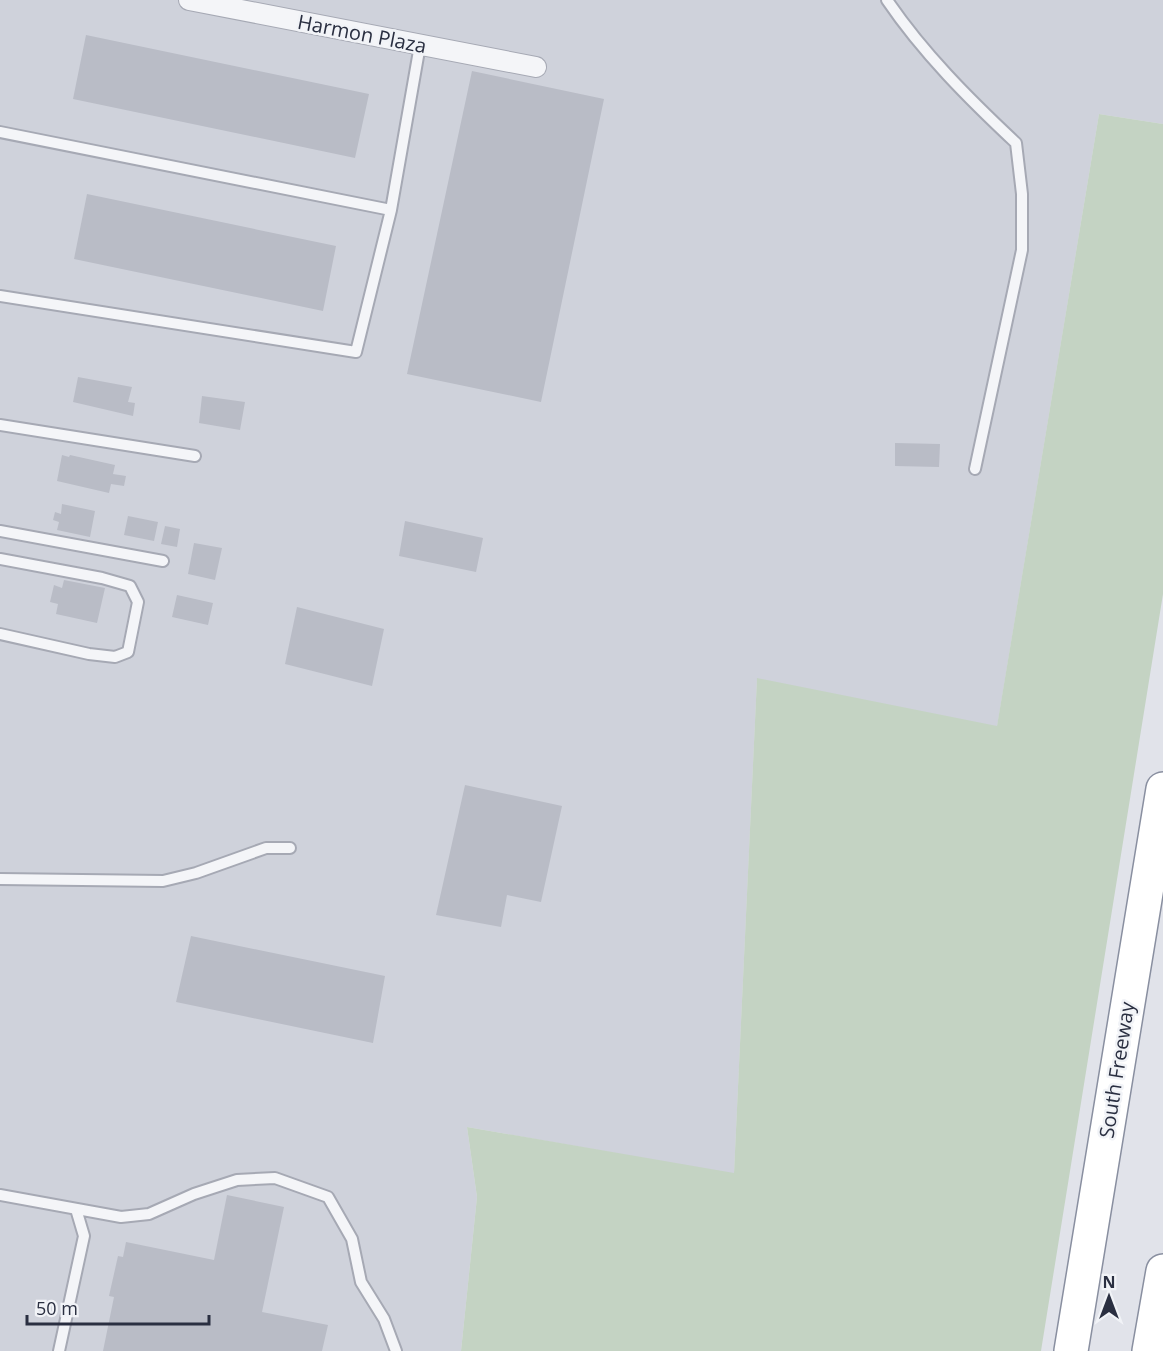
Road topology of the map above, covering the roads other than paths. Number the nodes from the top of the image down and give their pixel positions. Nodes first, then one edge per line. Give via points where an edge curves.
1 (189, 0) edge
2 (887, 0) edge
3 (420, 45) junction
4 (536, 67) dead end
5 (0, 132) edge
6 (390, 210) junction
7 (0, 296) edge
8 (0, 425) edge
9 (195, 456) dead end
10 (975, 469) dead end
11 (0, 531) edge
12 (0, 559) edge
13 (163, 561) dead end
14 (0, 634) edge
15 (1163, 789) edge
16 (290, 848) dead end
17 (0, 879) edge
18 (0, 1195) edge
19 (76, 1209) junction
20 (1163, 1271) edge
21 (59, 1351) edge
22 (396, 1351) edge
23 (1071, 1351) edge
24 (1149, 1351) edge

1 - 3 street, Harmon Plaza
2 - 10 lane via 906,29 974,104 1016,143 1022,194 1022,250
3 - 4 street, Harmon Plaza
3 - 6 lane
5 - 6 lane
6 - 7 lane via 356,352
8 - 9 lane
11 - 13 lane
12 - 14 lane via 130,586 138,602 128,652 115,657
15 - 23 highway, South Freeway
16 - 17 lane via 266,848 163,881
18 - 19 lane
19 - 21 lane via 84,1236
19 - 22 lane via 121,1217 148,1214 237,1180 275,1178 328,1197 352,1239 361,1282 384,1319
20 - 24 highway

